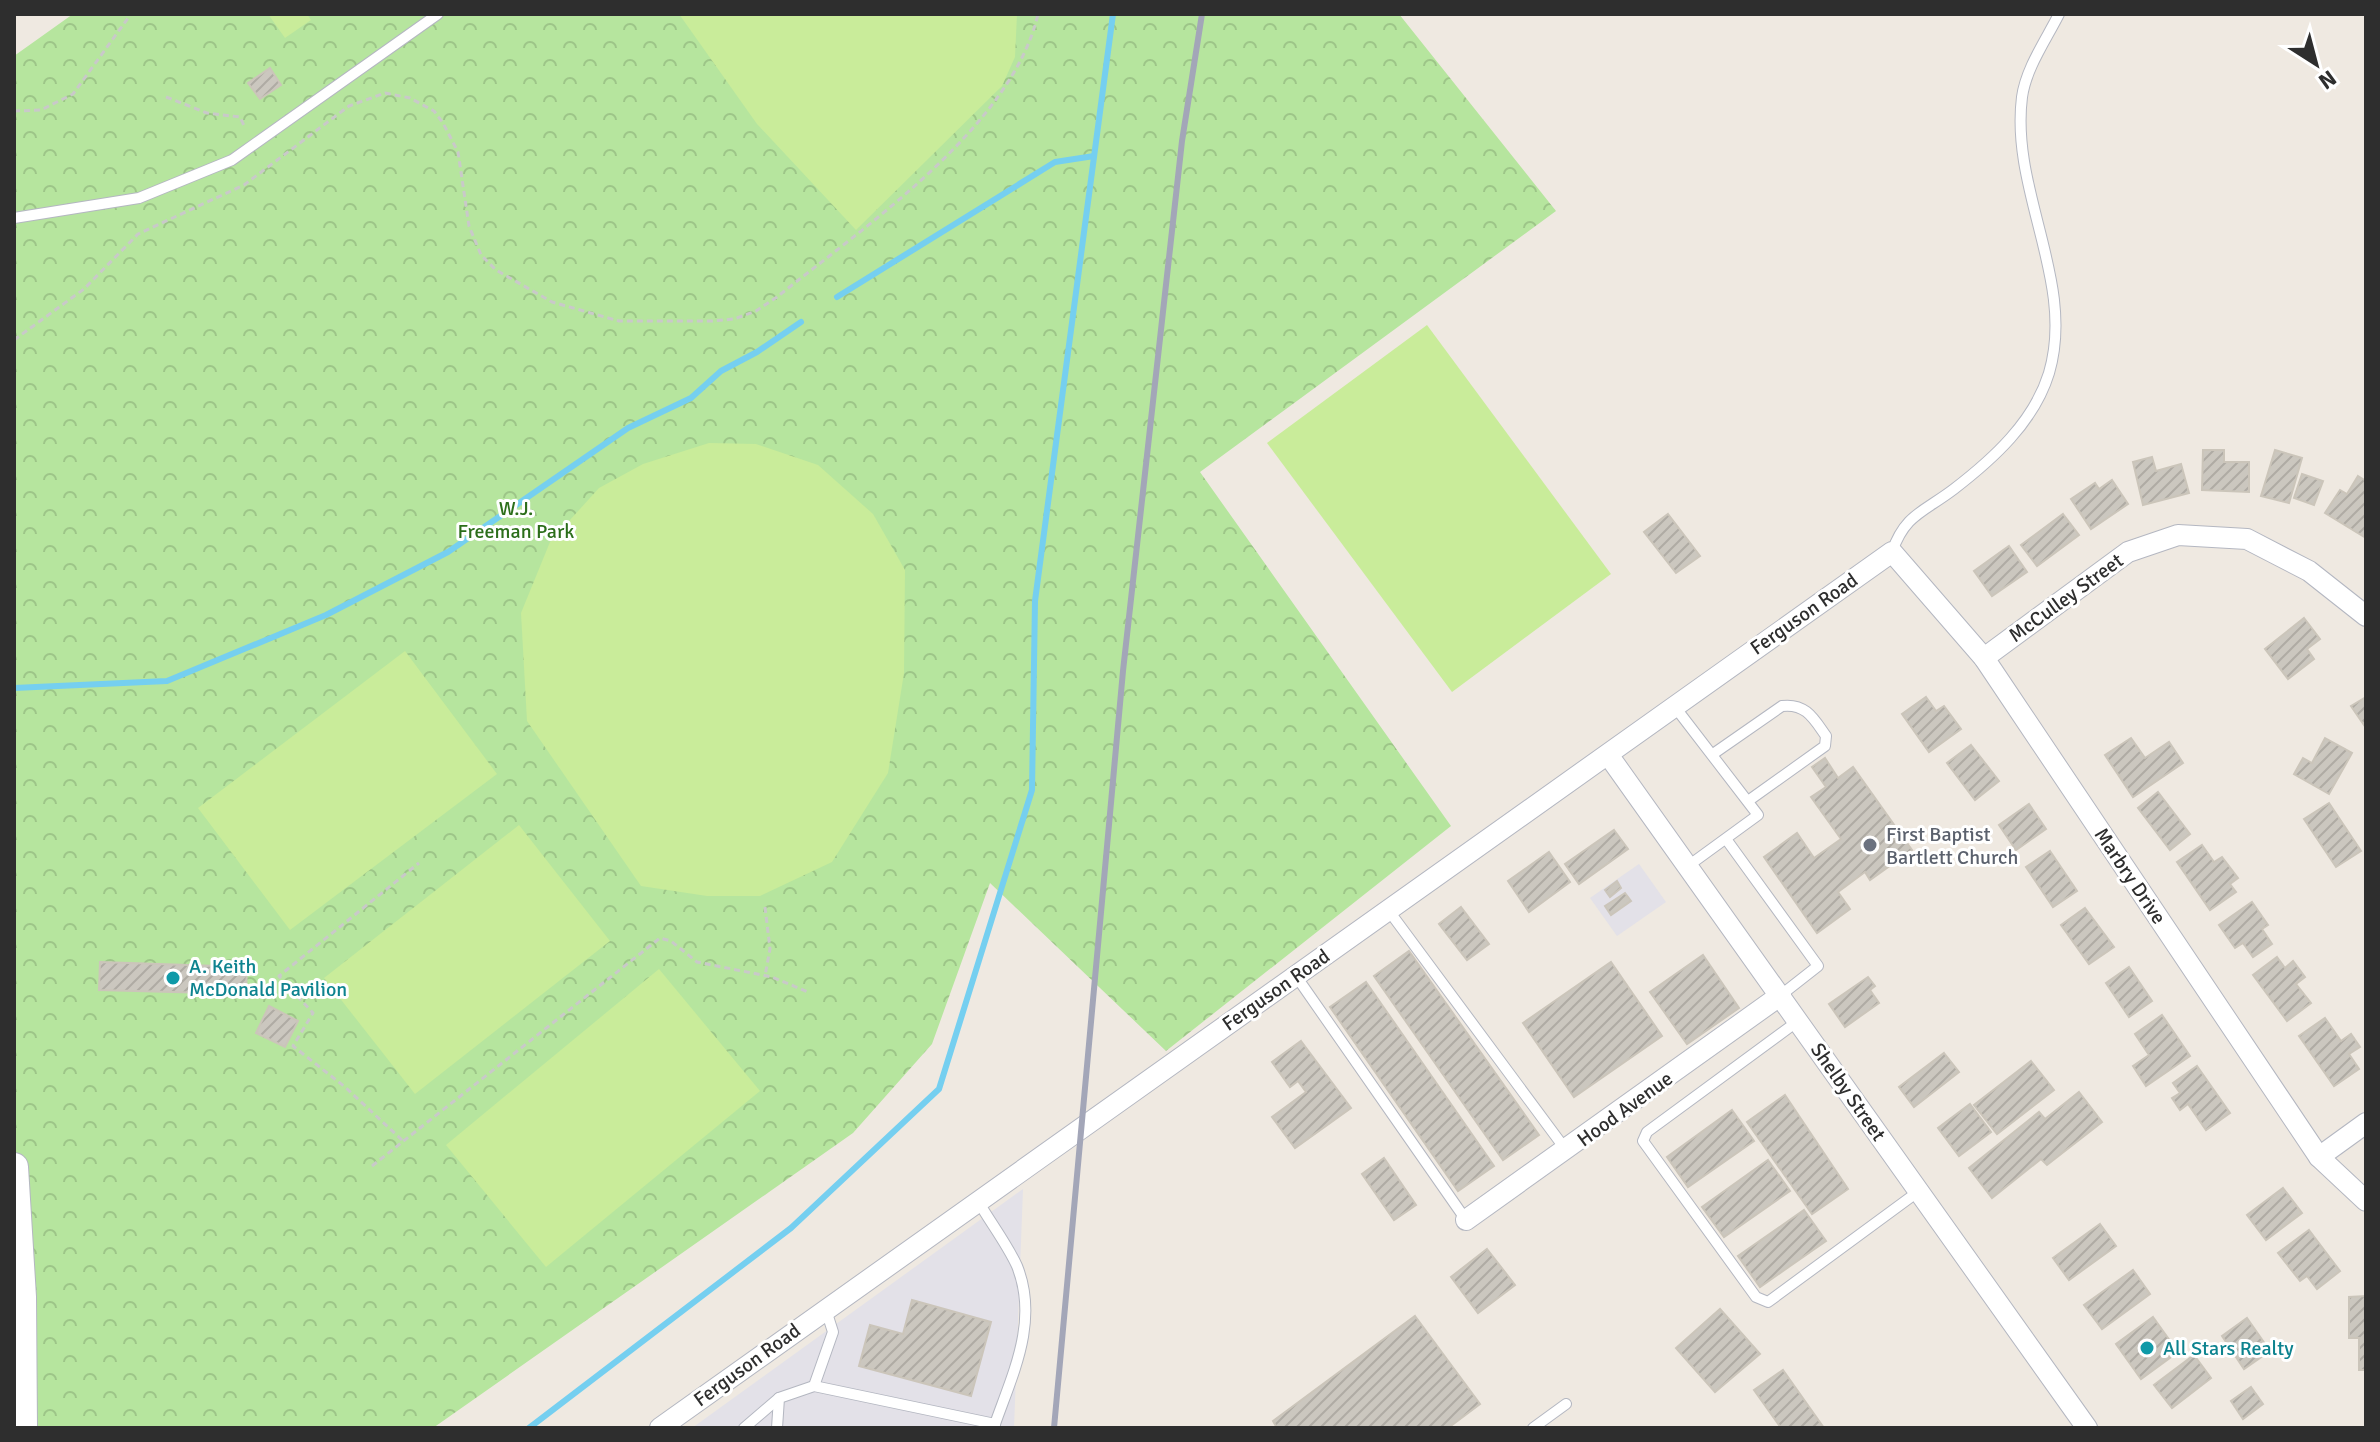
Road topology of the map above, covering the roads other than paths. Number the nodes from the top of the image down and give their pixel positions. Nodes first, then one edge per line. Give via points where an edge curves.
1 (438, 14) edge
2 (2059, 14) edge
3 (14, 218) edge
4 (1892, 552) junction
5 (2366, 616) edge
6 (1984, 658) junction
7 (1675, 707) junction
8 (1713, 754) junction
9 (1609, 756) junction
10 (1748, 801) junction
11 (1726, 839) junction
12 (1688, 866) junction
13 (1389, 911) junction
14 (1296, 976) junction
15 (1781, 995) junction
16 (1798, 1021) junction
17 (2366, 1123) edge
18 (1567, 1151) junction
19 (2319, 1157) junction
20 (15, 1180) edge
21 (1919, 1191) junction
22 (978, 1201) junction
23 (2366, 1201) edge
24 (1466, 1220) joint
25 (826, 1310) junction
26 (814, 1386) junction
27 (779, 1398) junction
28 (1566, 1404) dead end
29 (994, 1426) edge
30 (23, 1428) edge
31 (660, 1428) edge
32 (744, 1428) edge
33 (777, 1428) edge
34 (1533, 1428) edge
35 (2087, 1428) edge

1 - 3 lane via 232,160 139,198
2 - 4 lane via 2027,78 2021,122 2030,201 2058,318 2048,376 2037,403 2009,440 1900,530
4 - 6 street, Marbry Drive
4 - 7 street, Ferguson Road
5 - 6 street, McCulley Street via 2309,571 2247,539 2178,535 2128,552
6 - 19 street, Marbry Drive
7 - 8 lane
7 - 9 street, Ferguson Road
8 - 10 lane
8 - 10 lane via 1782,706 1808,711 1826,736 1825,746
9 - 12 street, Shelby Street
9 - 13 street, Ferguson Road
10 - 11 lane via 1758,815
11 - 12 lane
11 - 15 lane via 1818,966
12 - 15 street, Shelby Street
13 - 14 street, Ferguson Road
13 - 18 lane
14 - 22 street, Ferguson Road
14 - 24 lane
15 - 16 street, Shelby Street
15 - 18 street, Hood Avenue
16 - 21 street, Shelby Street
16 - 21 lane via 1647,1132 1643,1141 1756,1297 1768,1302
17 - 19 street
18 - 24 street, Hood Avenue
19 - 23 street, Marbry Drive
20 - 30 main road
21 - 35 street, Shelby Street
22 - 25 street, Ferguson Road
22 - 29 lane via 1017,1267 1026,1306 1024,1342
25 - 26 lane via 833,1332
25 - 31 street, Ferguson Road
26 - 27 lane
26 - 29 lane
27 - 32 lane
27 - 33 lane
28 - 34 lane

